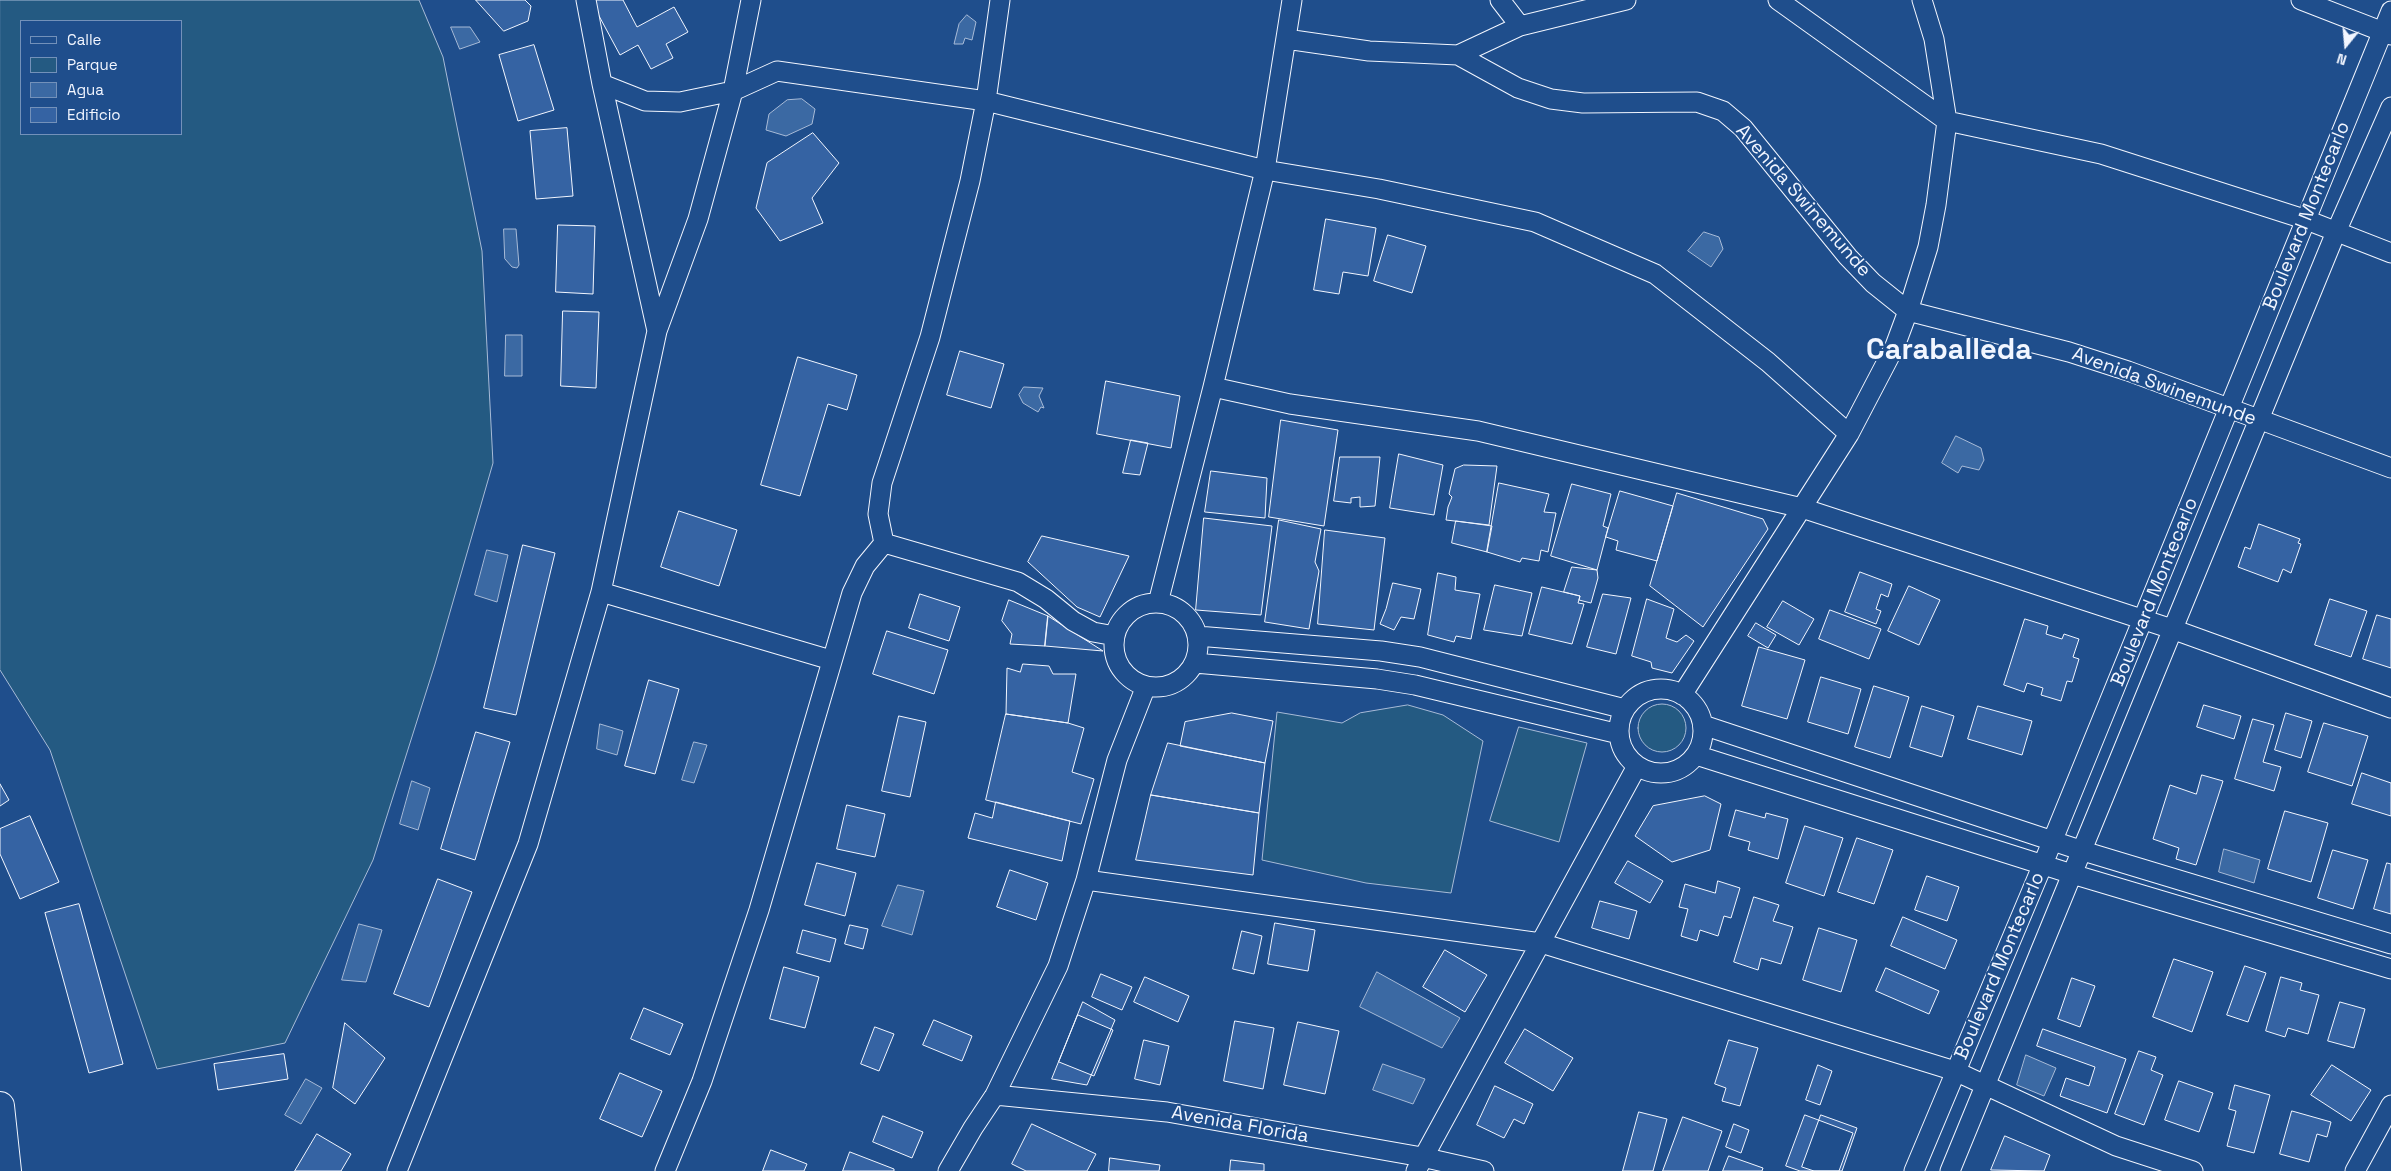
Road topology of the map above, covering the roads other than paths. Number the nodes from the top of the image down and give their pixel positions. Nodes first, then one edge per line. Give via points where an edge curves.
1 (586, 0) edge
2 (751, 0) edge
3 (1000, 0) edge
4 (1292, 0) edge
5 (1500, 0) edge
6 (1626, 0) edge
7 (1778, 0) edge
8 (1922, 0) edge
9 (2301, 0) edge
10 (2391, 11) edge
11 (1520, 26) junction
12 (2387, 33) edge
13 (1286, 39) junction
14 (1458, 56) junction
15 (602, 84) junction
16 (733, 91) junction
17 (986, 100) junction
18 (2391, 107) edge
19 (1947, 121) junction
20 (1265, 170) junction
21 (2304, 219) junction
22 (2336, 232) junction
23 (2391, 252) edge
24 (1908, 311) junction
25 (658, 331) junction
26 (1213, 388) junction
27 (2230, 409) junction
28 (2260, 420) junction
29 (1849, 434) junction
30 (2391, 468) edge
31 (1802, 508) junction
32 (884, 543) junction
33 (601, 592) junction
34 (1158, 603) junction
35 (2143, 620) junction
36 (2172, 629) junction
37 (1115, 636) junction
38 (1198, 636) junction
39 (831, 660) junction
40 (1195, 664) junction
41 (1146, 686) junction
42 (1682, 695) junction
43 (2391, 708) edge
44 (1625, 709) junction
45 (1703, 725) junction
46 (1619, 734) junction
47 (1696, 755) junction
48 (1637, 766) junction
49 (2053, 840) junction
50 (2083, 850) junction
51 (2043, 864) junction
52 (2072, 874) junction
53 (1086, 880) junction
54 (1541, 942) junction
55 (2391, 944) edge
56 (2391, 969) edge
57 (1956, 1072) junction
58 (1985, 1085) junction
59 (995, 1096) junction
60 (2391, 1105) edge
61 (0, 1106) edge
62 (1419, 1164) edge
63 (7, 1171) edge
64 (396, 1171) edge
65 (665, 1171) edge
66 (948, 1171) edge
67 (1484, 1171) edge
68 (1914, 1171) edge
69 (1950, 1171) edge
70 (2193, 1171) edge
71 (2355, 1171) edge

1 - 15 street
2 - 16 street
3 - 17 street
4 - 13 street
5 - 11 street
6 - 11 street
7 - 19 street
8 - 19 street via 1934,39
9 - 12 street
10 - 12 street, Boulevard Montecarlo
11 - 14 street
12 - 21 street, Boulevard Montecarlo
13 - 14 street, Avenida Swinemunde via 1369,51
13 - 20 street
14 - 24 street, Avenida Swinemunde via 1518,88 1551,99 1583,103 1698,102 1723,111 1743,128 1848,257
15 - 16 street via 645,100 680,102
15 - 25 street
16 - 17 street via 777,71
16 - 25 street via 698,219
17 - 20 street
17 - 32 street via 970,180 930,337 882,483 878,514
18 - 22 street, Boulevard Montecarlo
19 - 21 street via 2101,154
19 - 24 street via 1928,247
20 - 26 street
20 - 29 street via 1379,188 1536,222 1655,274 1768,362
21 - 22 street
21 - 27 street, Boulevard Montecarlo
22 - 23 street
22 - 28 street, Boulevard Montecarlo
24 - 27 street, Avenida Swinemunde via 2069,352
24 - 29 street via 1895,346
25 - 33 street
26 - 31 street via 1290,404 1478,431
26 - 34 street
27 - 28 street, Avenida Swinemunde
27 - 35 street, Boulevard Montecarlo
28 - 30 street, Avenida Swinemunde
28 - 36 street, Boulevard Montecarlo
29 - 31 street
31 - 35 street
31 - 42 street
32 - 37 street via 1018,582 1073,621 1093,632
32 - 39 street via 865,566 852,593
33 - 39 street
33 - 64 street via 528,844
34 - 37 street via 1144,605 1131,612
34 - 38 street via 1176,608 1190,620
35 - 36 street
35 - 49 street, Boulevard Montecarlo
36 - 43 street
36 - 50 street, Boulevard Montecarlo
37 - 41 street via 1115,652 1120,667 1131,679
38 - 40 street
38 - 44 street via 1391,652
39 - 65 street via 758,910 702,1081
40 - 41 street via 1183,678 1166,686
40 - 46 street via 1406,683
41 - 53 street via 1117,760
42 - 44 street via 1666,690 1650,691 1636,697
42 - 45 street via 1696,708
44 - 46 street
45 - 47 street via 1702,741
45 - 49 street
46 - 48 street via 1624,752
47 - 48 street via 1684,766 1668,773 1652,772
47 - 51 street
48 - 54 street
49 - 50 street
49 - 51 street, Boulevard Montecarlo
50 - 52 street, Boulevard Montecarlo
50 - 55 street
51 - 52 street
51 - 57 street, Boulevard Montecarlo
52 - 56 street
52 - 58 street, Boulevard Montecarlo
53 - 54 street
53 - 59 street via 1058,966
54 - 57 street
54 - 62 street
57 - 58 street
57 - 68 street, Boulevard Montecarlo
58 - 69 street, Boulevard Montecarlo
58 - 70 street via 2116,1146
59 - 62 street, Avenida Florida via 1167,1112
59 - 66 street
60 - 71 street
61 - 63 main road
62 - 67 street, Avenida Florida

